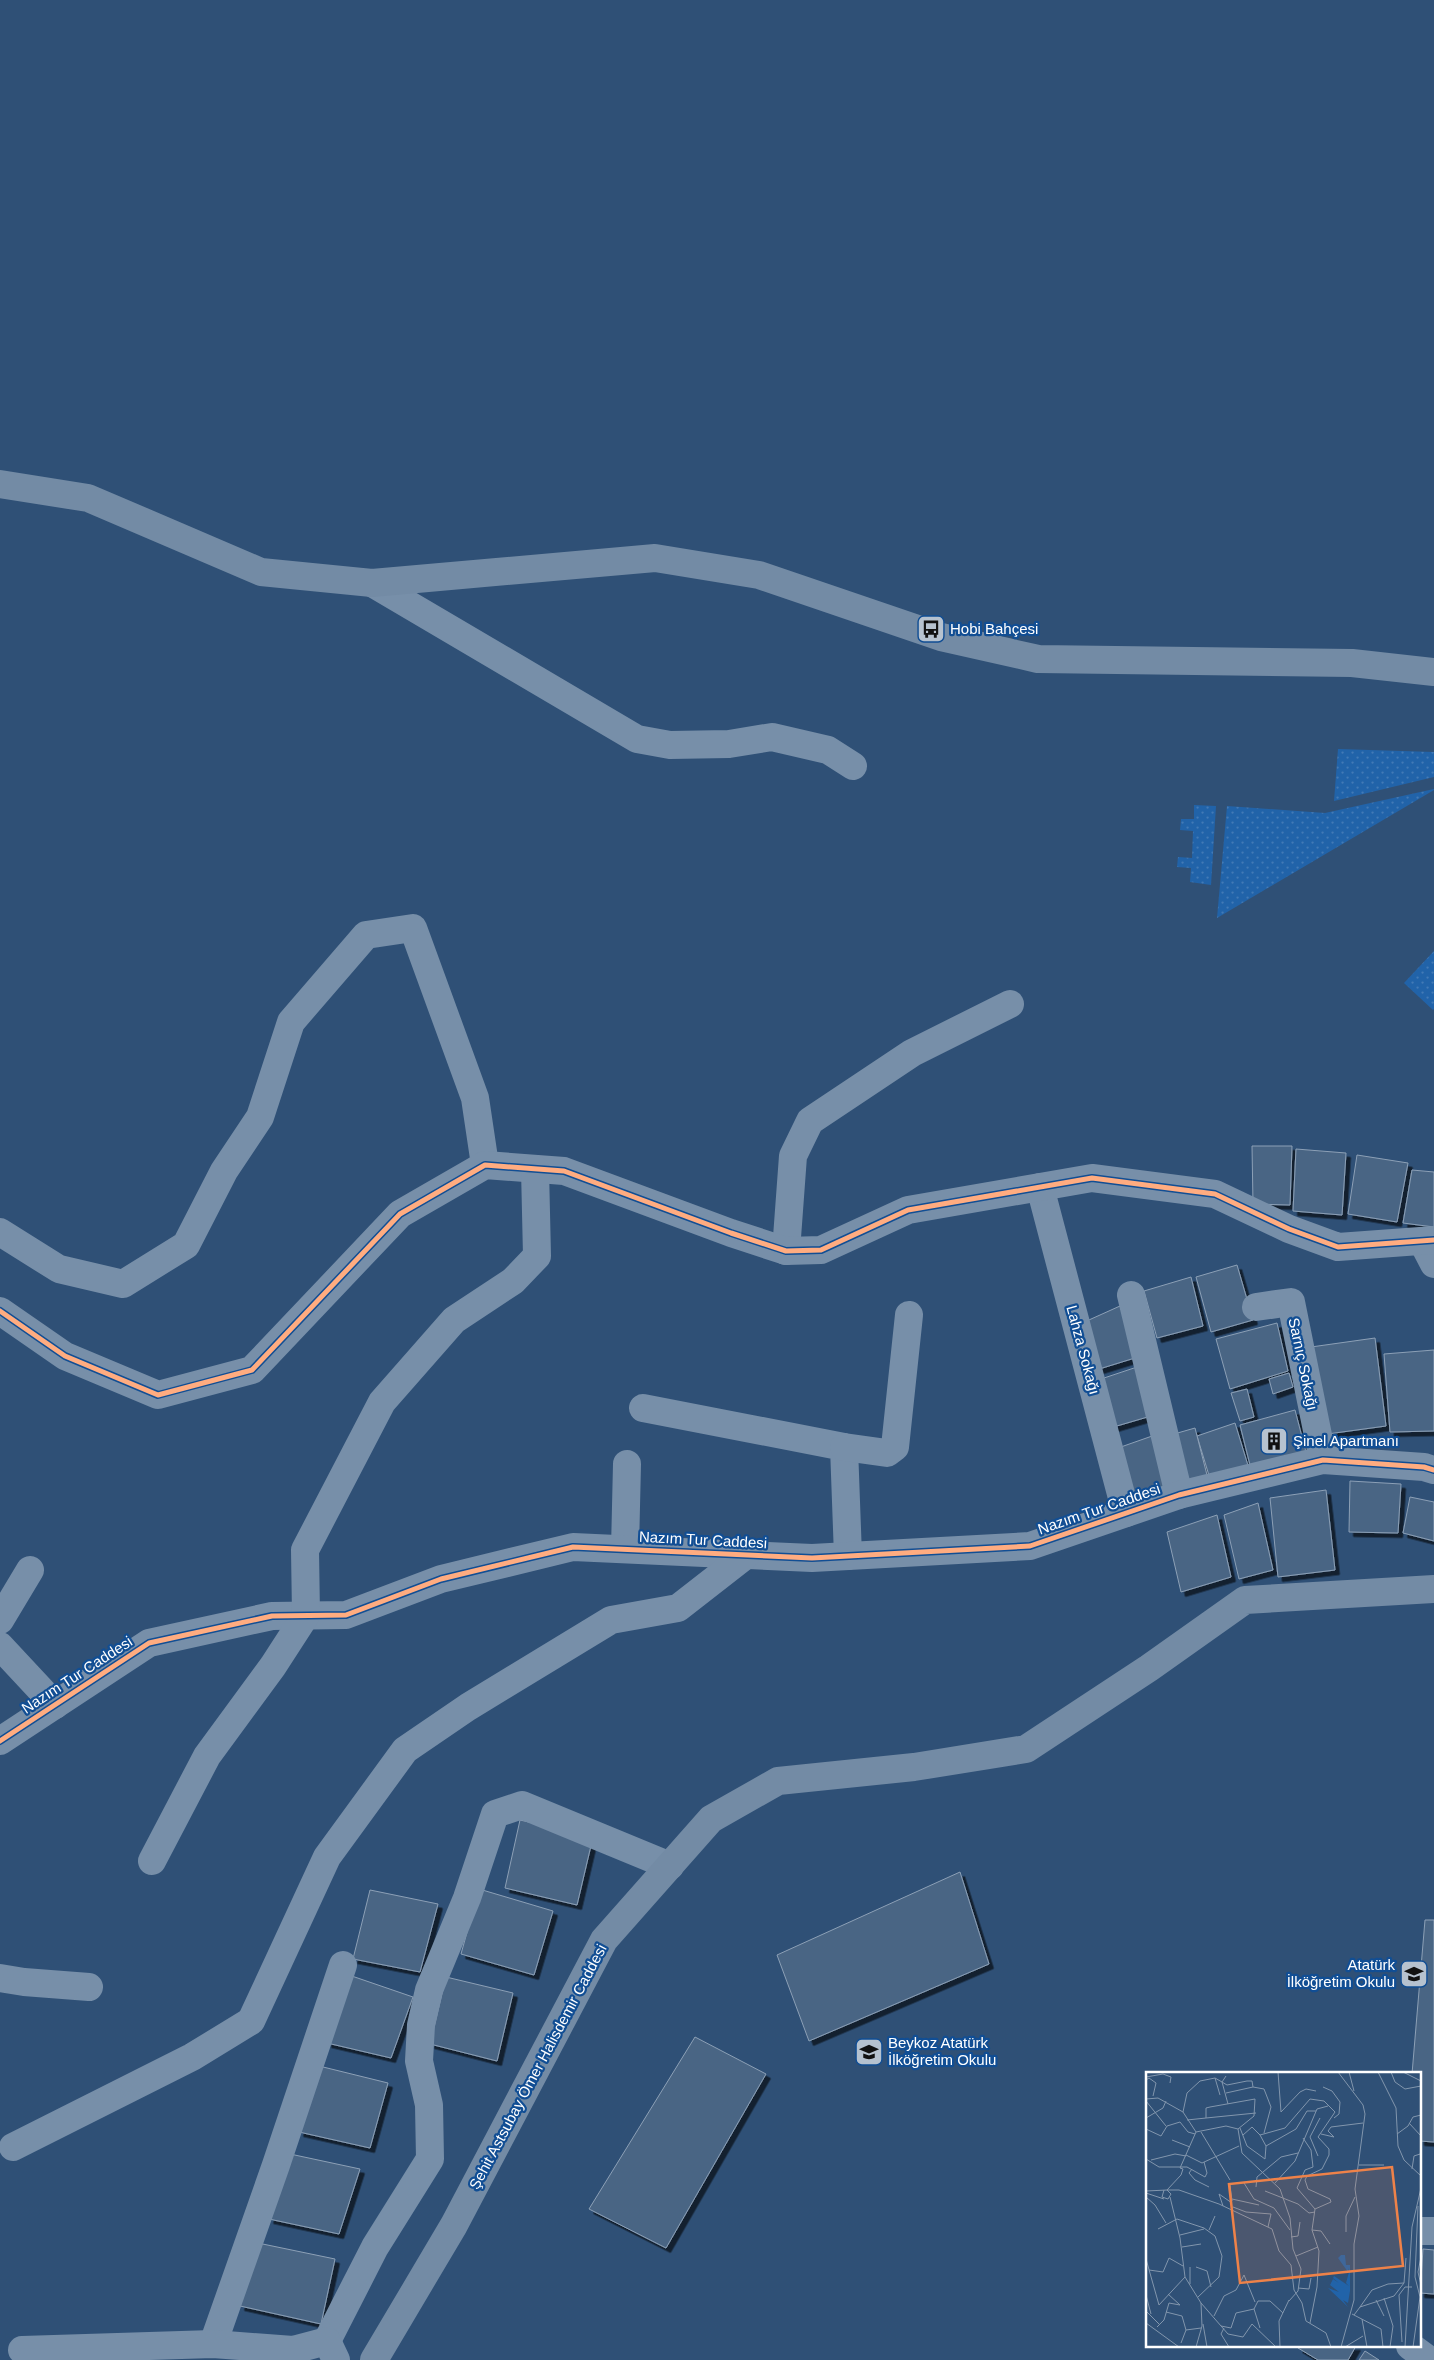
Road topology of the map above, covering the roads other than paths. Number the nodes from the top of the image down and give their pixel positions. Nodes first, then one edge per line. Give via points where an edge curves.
1 (0, 484) edge
2 (372, 583) junction
3 (1434, 672) edge
4 (853, 766) dead end
5 (1010, 1004) dead end
6 (485, 1166) junction
7 (535, 1169) junction
8 (1040, 1187) junction
9 (0, 1232) edge
10 (1430, 1248) edge
11 (786, 1250) junction
12 (1131, 1295) dead end
13 (1256, 1307) dead end
14 (0, 1311) edge
15 (909, 1315) dead end
16 (642, 1408) dead end
17 (844, 1447) junction
18 (1323, 1460) junction
19 (627, 1464) dead end
20 (1434, 1470) edge
21 (1179, 1495) junction
22 (1126, 1513) junction
23 (625, 1550) junction
24 (746, 1555) junction
25 (848, 1556) junction
26 (30, 1570) dead end
27 (1434, 1589) edge
28 (306, 1616) junction
29 (0, 1620) edge
30 (0, 1646) edge
31 (55, 1705) junction
32 (0, 1741) edge
33 (152, 1861) dead end
34 (670, 1866) junction
35 (342, 1965) dead end
36 (0, 1978) edge
37 (89, 1987) dead end
38 (13, 2147) dead end
39 (213, 2344) junction
40 (1413, 2348) edge
41 (22, 2350) dead end
42 (331, 2351) edge
43 (267, 2354) edge
44 (374, 2360) edge
45 (1429, 2360) edge

1 - 2 street via 88,498 261,572
2 - 3 street via 655,558 759,575 941,637 1038,659 1352,663
2 - 4 street via 637,739 670,745 719,744 772,737 828,750
5 - 11 street via 912,1053 810,1121 793,1156
6 - 7 street
6 - 9 street via 475,1098 413,928 366,935 291,1022 260,1117 224,1171 186,1245 123,1284 59,1269
6 - 14 street via 400,1214 252,1370 158,1394 65,1356
7 - 11 street via 564,1171
7 - 28 street via 537,1256 513,1281 454,1320 382,1402 305,1550
8 - 10 street via 1092,1178 1216,1194 1289,1229 1338,1246
8 - 11 street via 908,1210 821,1250
8 - 22 street, Lahza Sokağı
12 - 21 street
13 - 18 street, Sarnıç Sokağı via 1290,1302
15 - 17 street via 895,1447 887,1453
16 - 17 street
17 - 25 street
18 - 20 street, Nazım Tur Caddesi
18 - 21 street, Nazım Tur Caddesi
19 - 23 street
21 - 22 street, Nazım Tur Caddesi
22 - 25 street, Nazım Tur Caddesi via 1030,1546
23 - 24 street, Nazım Tur Caddesi
23 - 28 street, Nazım Tur Caddesi via 573,1547 441,1579 346,1615
24 - 25 street, Nazım Tur Caddesi
24 - 38 street via 678,1608 610,1620 468,1706 405,1750 327,1857 251,2021 192,2057
26 - 29 street
27 - 34 street, Şehit Astsubay Ömer Halisdemir Caddesi via 1245,1600 1026,1749 914,1768 778,1780 711,1819
28 - 31 street, Nazım Tur Caddesi via 272,1616 149,1643
28 - 33 street via 207,1756
30 - 31 street
31 - 32 street, Nazım Tur Caddesi
34 - 42 street via 522,1805 495,1814 468,1898 430,1990 421,2025 419,2061 429,2105 430,2159 375,2247
34 - 44 street, Şehit Astsubay Ömer Halisdemir Caddesi via 604,1940 454,2225
35 - 39 street
36 - 37 street
39 - 41 street
39 - 43 street
40 - 45 street
42 - 43 street via 293,2350

